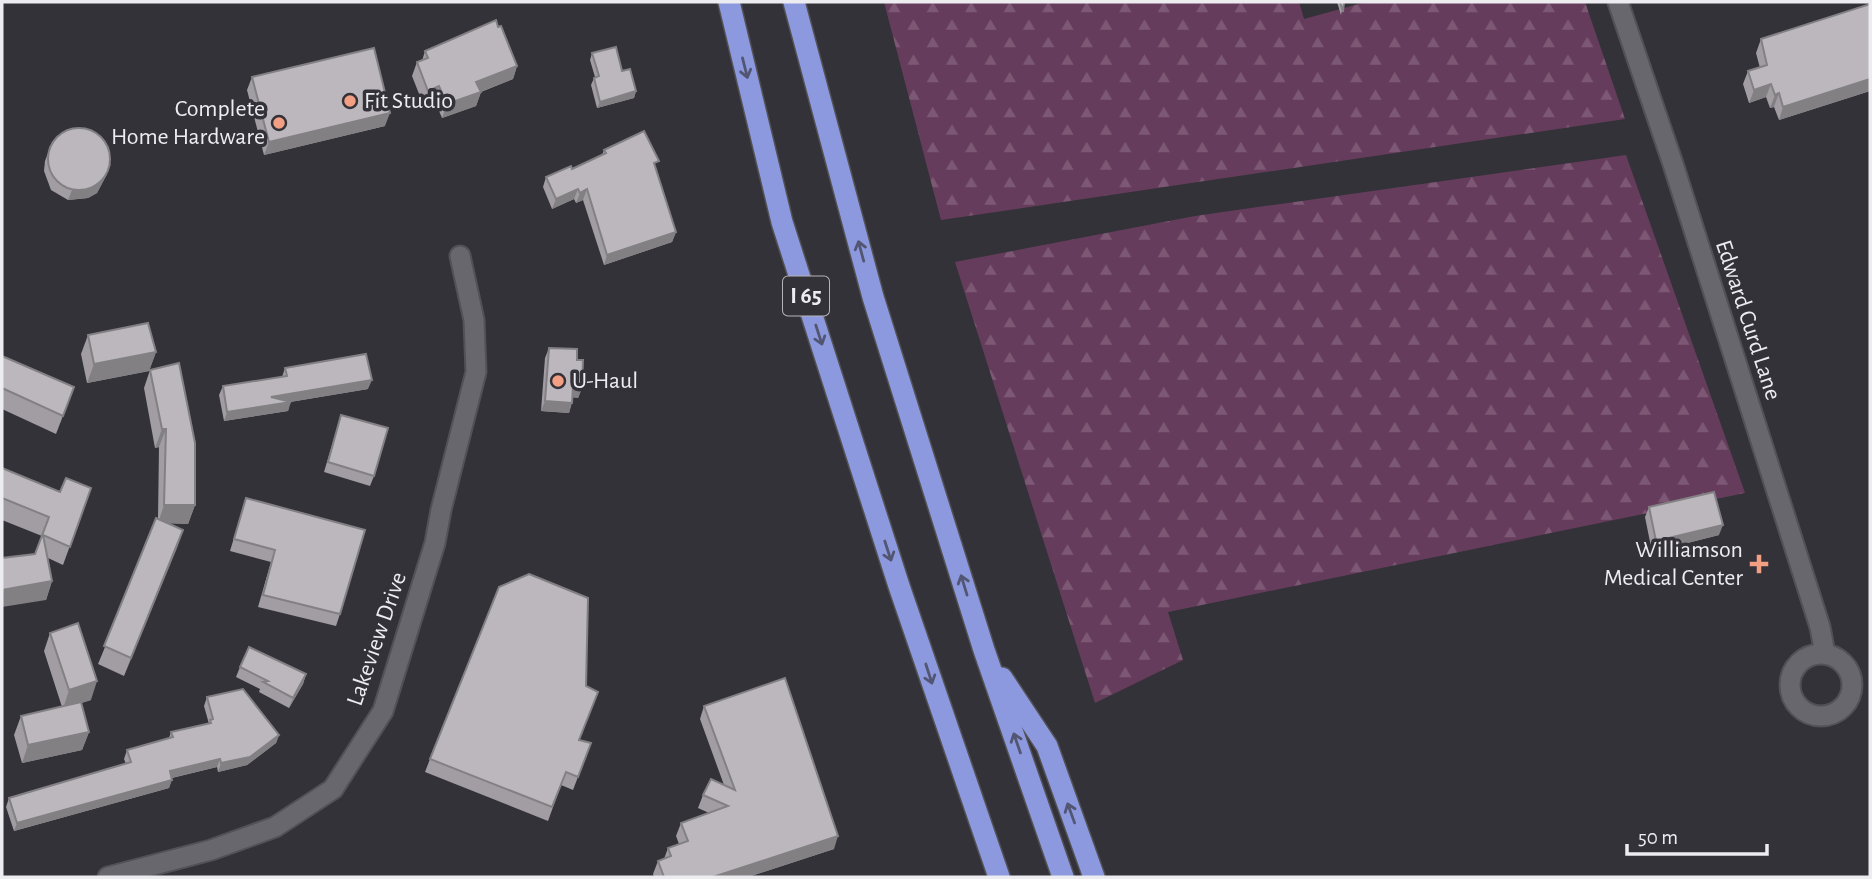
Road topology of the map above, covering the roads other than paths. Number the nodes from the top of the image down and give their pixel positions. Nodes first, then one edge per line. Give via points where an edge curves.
1 (729, 2) edge
2 (794, 2) edge
3 (1619, 2) edge
4 (460, 256) dead end
5 (984, 650) junction
6 (1825, 654) dead end
7 (954, 751) junction
8 (108, 877) edge
9 (987, 877) edge
10 (999, 877) edge
11 (1063, 877) edge
12 (1094, 877) edge

1 -> 7 highway, I 65 via 782,222
5 -> 2 highway via 873,296
3 - 6 street, Edward Curd Lane
4 - 8 street, Lakeview Drive via 474,320 476,372 435,543 383,711 333,789 275,827 211,850
11 -> 5 highway
12 -> 5 highway via 1047,746
7 - 9 highway
7 - 10 highway, I 65

